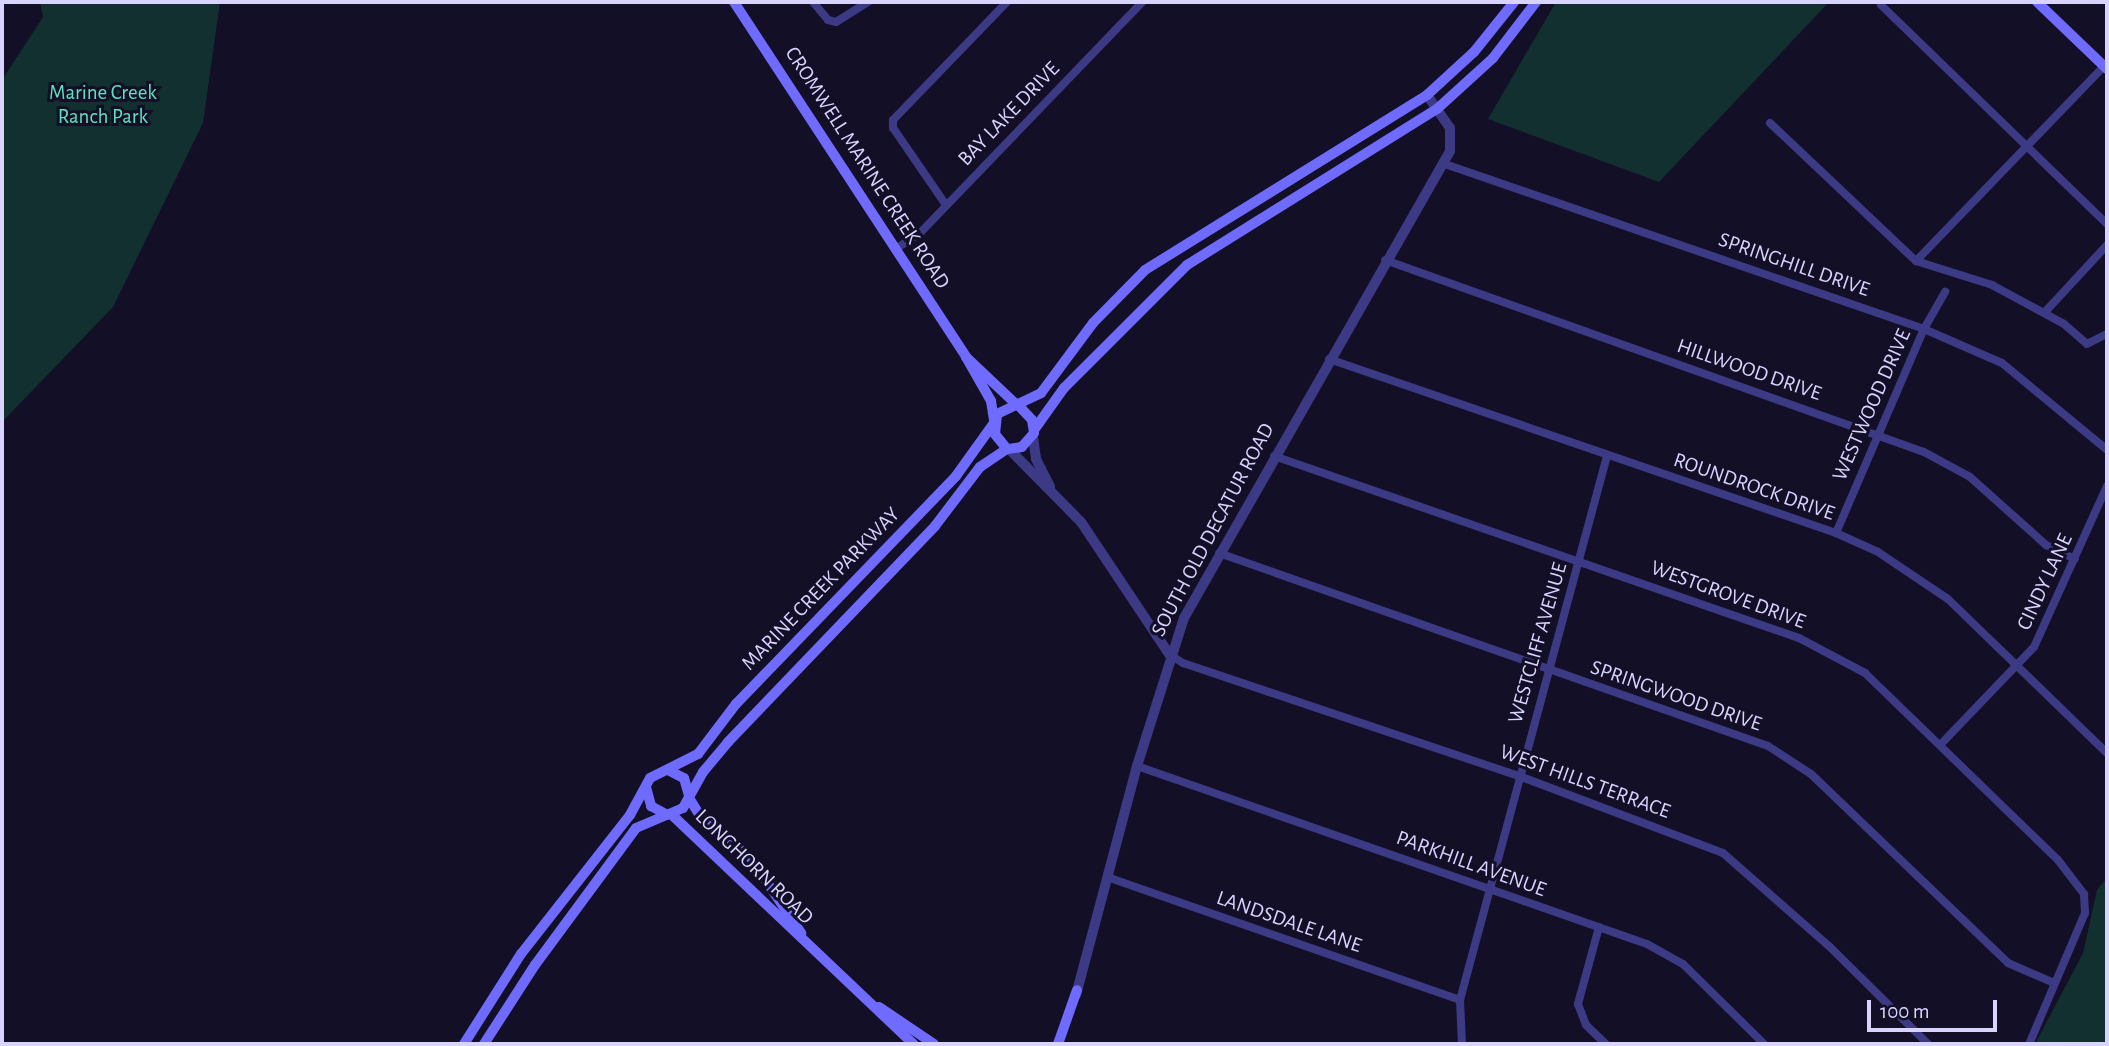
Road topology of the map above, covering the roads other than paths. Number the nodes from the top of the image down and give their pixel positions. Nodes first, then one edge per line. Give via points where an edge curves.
1 (734, 2) edge
2 (813, 2) edge
3 (868, 2) edge
4 (1007, 2) edge
5 (1142, 2) edge
6 (1514, 2) edge
7 (1536, 2) edge
8 (2037, 2) edge
9 (1881, 5) dead end
10 (2106, 67) edge
11 (1427, 95) junction
12 (1437, 109) junction
13 (1770, 123) dead end
14 (2027, 146) junction
15 (1442, 163) junction
16 (946, 205) junction
17 (2107, 224) edge
18 (1188, 240) junction
19 (2107, 245) edge
20 (897, 248) junction
21 (1198, 256) junction
22 (1385, 260) junction
23 (1916, 261) junction
24 (1945, 292) dead end
25 (2045, 312) junction
26 (1924, 329) junction
27 (2107, 334) edge
28 (966, 356) junction
29 (1329, 359) junction
30 (1019, 406) junction
31 (994, 421) junction
32 (1034, 433) junction
33 (1878, 434) junction
34 (1009, 449) junction
35 (2107, 450) edge
36 (1274, 456) junction
37 (1607, 456) junction
38 (2107, 486) edge
39 (1050, 487) junction
40 (1836, 533) junction
41 (1219, 554) junction
42 (2075, 559) junction
43 (1580, 561) junction
44 (1169, 654) junction
45 (2018, 665) junction
46 (1547, 670) junction
47 (1941, 744) junction
48 (2107, 752) edge
49 (1137, 766) junction
50 (668, 770) junction
51 (1519, 776) junction
52 (646, 787) junction
53 (689, 796) junction
54 (669, 814) junction
55 (1107, 877) junction
56 (1488, 889) junction
57 (1600, 928) junction
58 (811, 947) junction
59 (2054, 983) junction
60 (1077, 990) joint
61 (1460, 1000) junction
62 (867, 1001) junction
63 (464, 1044) edge
64 (484, 1044) edge
65 (913, 1044) edge
66 (934, 1044) edge
67 (1061, 1044) edge
68 (1462, 1044) edge
69 (1606, 1044) edge
70 (1764, 1044) edge
71 (1928, 1044) edge
72 (2029, 1044) edge

1 - 20 main road, CROMWELL MARINE CREEK ROAD
2 - 3 street via 832,22 858,12
4 - 16 street via 892,120
5 - 16 street, BAY LAKE DRIVE
6 - 11 main road via 1475,52
7 - 12 main road via 1493,58
8 - 10 main road
9 - 14 street
10 - 14 street
11 - 12 street, SOUTH OLD DECATUR ROAD
11 - 18 main road
12 - 15 street, SOUTH OLD DECATUR ROAD via 1452,134
12 - 21 main road
13 - 23 street
14 - 17 street
14 - 23 street
15 - 22 street, SOUTH OLD DECATUR ROAD
15 - 26 street, SPRINGHILL DRIVE
16 - 20 street, BAY LAKE DRIVE via 920,233
18 - 21 main road
18 - 30 main road via 1145,270 1110,303 1037,396
19 - 25 street
20 - 28 main road, CROMWELL MARINE CREEK ROAD
21 - 32 main road via 1064,388
22 - 29 street, SOUTH OLD DECATUR ROAD
22 - 33 street, HILLWOOD DRIVE
23 - 25 street via 1993,285
24 - 26 street, WESTWOOD DRIVE
25 - 27 street via 2087,344
26 - 33 street, WESTWOOD DRIVE
26 - 35 street, SPRINGHILL DRIVE via 2002,363
28 - 30 main road, CROMWELL MARINE CREEK ROAD
28 - 31 main road, CROMWELL MARINE CREEK ROAD via 991,401
29 - 36 street, SOUTH OLD DECATUR ROAD
29 - 37 street, ROUNDROCK DRIVE
30 - 31 main road via 1004,409
30 - 32 main road via 1029,415
31 - 34 main road via 998,440
31 - 50 main road, MARINE CREEK PARKWAY via 956,476 736,704 698,754
32 - 34 main road via 1021,447
32 - 39 street via 1035,459
33 - 40 street, WESTWOOD DRIVE
33 - 42 street, HILLWOOD DRIVE via 1959,470 2046,545
34 - 39 street
34 - 53 main road, MARINE CREEK PARKWAY via 979,467 935,526 728,742
36 - 41 street, SOUTH OLD DECATUR ROAD
36 - 43 street, WESTGROVE DRIVE
37 - 40 street, ROUNDROCK DRIVE
37 - 43 street, WESTCLIFF AVENUE
38 - 42 street, CINDY LANE
39 - 44 street via 1081,522
40 - 45 street, ROUNDROCK DRIVE via 1910,571 1948,599
41 - 44 street, SOUTH OLD DECATUR ROAD
41 - 46 street, SPRINGWOOD DRIVE
42 - 45 street, CINDY LANE via 2040,638
43 - 46 street, WESTCLIFF AVENUE
43 - 47 street, WESTGROVE DRIVE via 1838,656 1865,673
44 - 49 street, SOUTH OLD DECATUR ROAD
44 - 51 street, WEST HILLS TERRACE
45 - 47 street, CINDY LANE
45 - 48 street, ROUNDROCK DRIVE
46 - 51 street, WESTCLIFF AVENUE
46 - 59 street, SPRINGWOOD DRIVE via 1768,746 1791,759 1983,942 2018,969
47 - 59 street, WESTGROVE DRIVE via 2078,883 2085,913
49 - 55 street, SOUTH OLD DECATUR ROAD
49 - 56 street, PARKHILL AVENUE
50 - 52 main road via 655,774
50 - 53 main road via 684,778
51 - 56 street, WESTCLIFF AVENUE
51 - 71 street, WEST HILLS TERRACE via 1689,837 1737,861
52 - 54 main road via 651,806
52 - 63 main road via 630,815 528,944
53 - 54 main road via 683,808
53 - 58 main road, LONGHORN ROAD via 704,822 750,857
54 - 58 main road, LONGHORN ROAD
54 - 64 main road via 645,822 630,836 542,955
55 - 60 street, SOUTH OLD DECATUR ROAD
55 - 61 street, LANDSDALE LANE
56 - 57 street, PARKHILL AVENUE
56 - 61 street, WESTCLIFF AVENUE
57 - 69 street via 1578,1004 1586,1025
57 - 70 street, PARKHILL AVENUE via 1647,944 1683,964
58 - 62 main road, LONGHORN ROAD
59 - 72 street
60 - 67 main road
61 - 68 street, WESTCLIFF AVENUE
62 - 65 main road, LONGHORN ROAD
62 - 66 main road, LONGHORN ROAD

